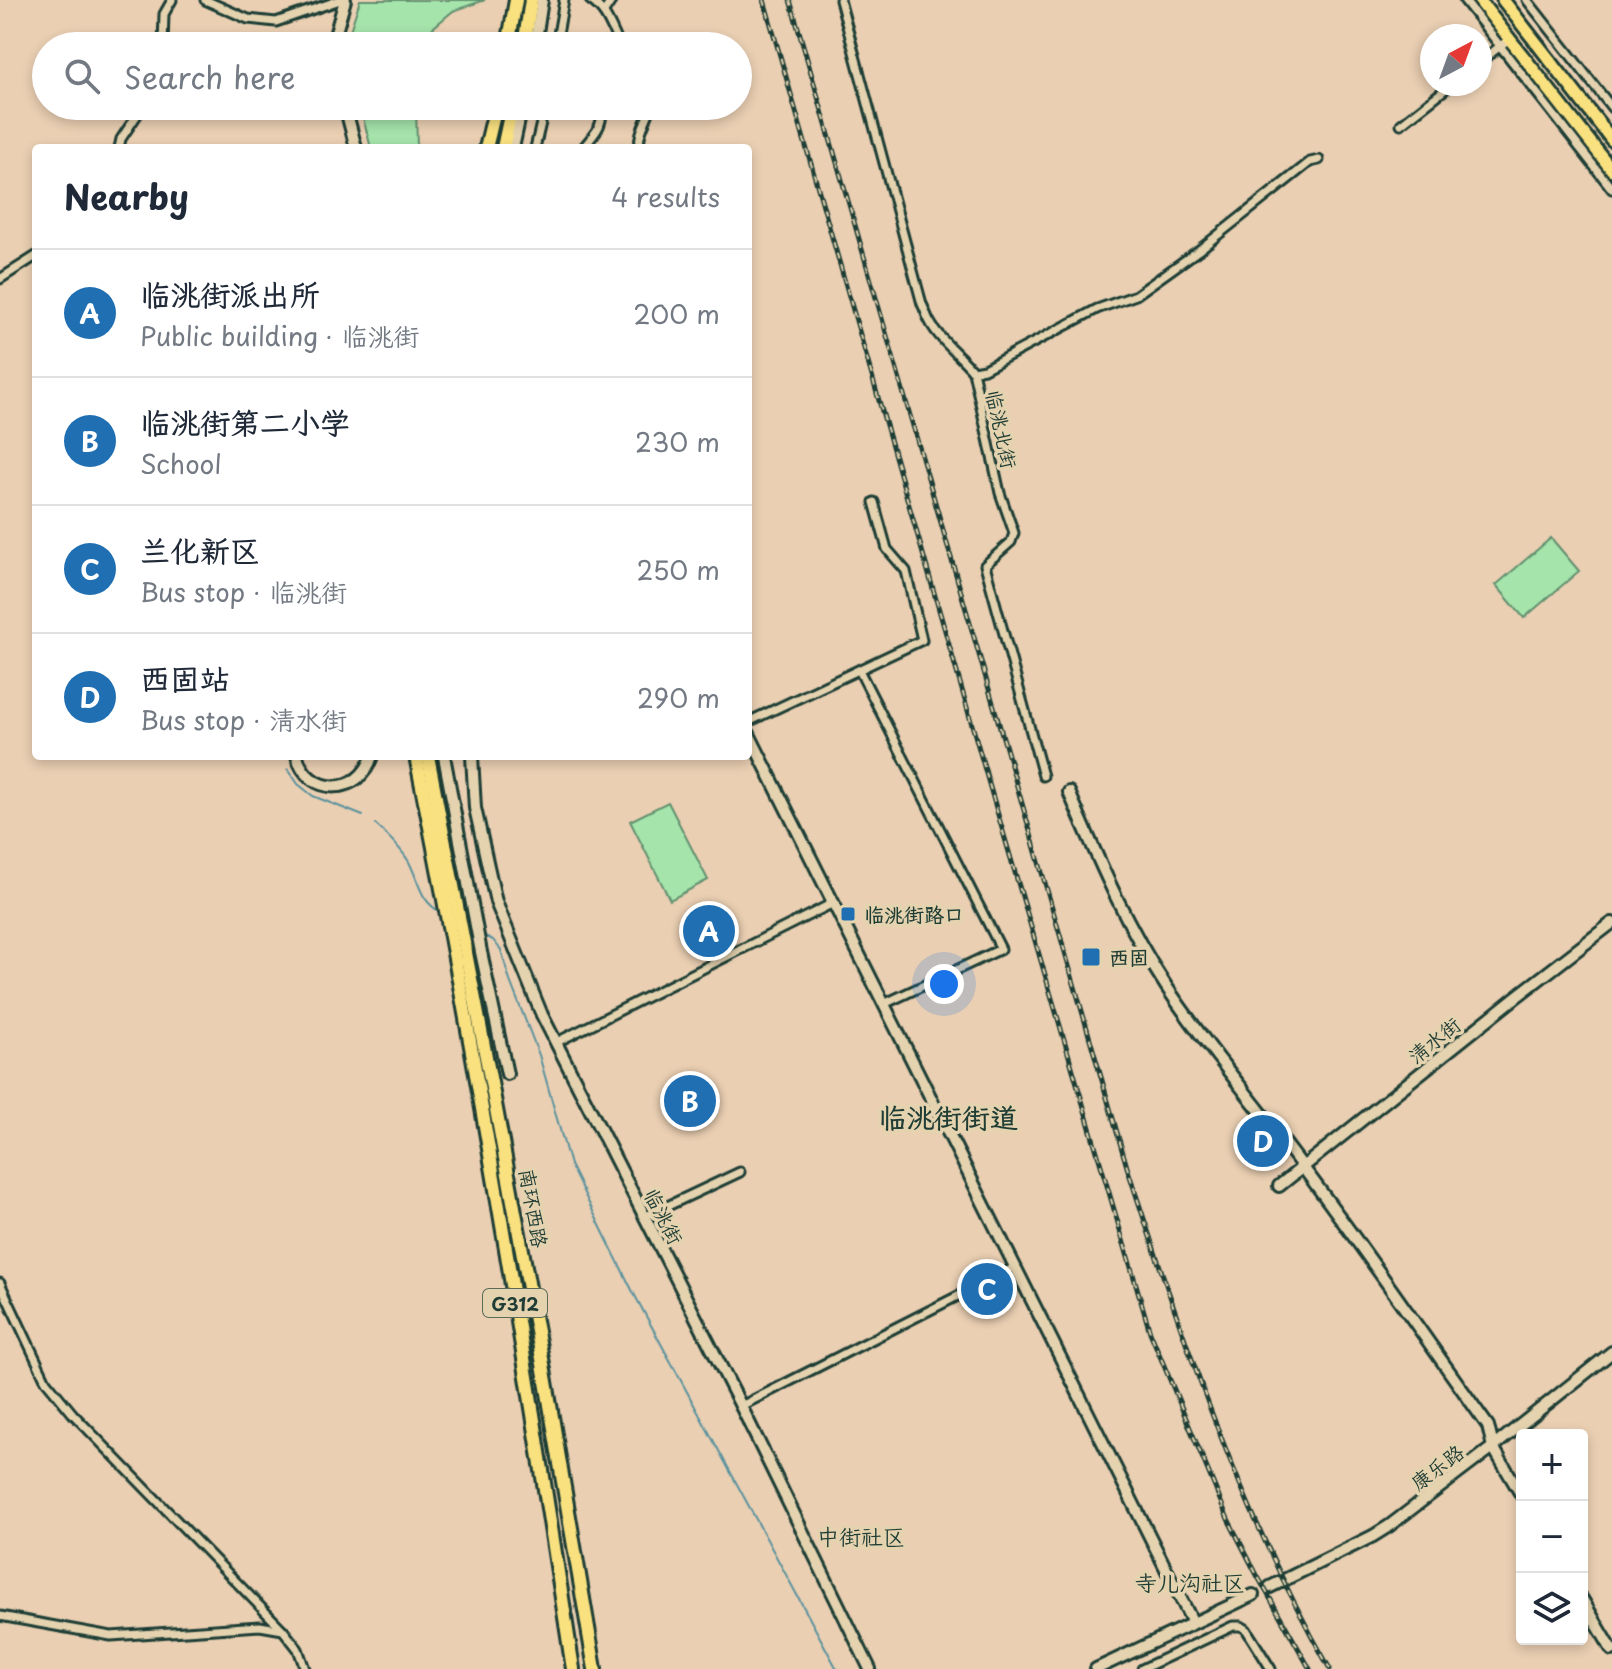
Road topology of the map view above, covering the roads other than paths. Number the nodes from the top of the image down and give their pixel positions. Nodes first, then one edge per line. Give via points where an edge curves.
1 (172, 0) edge
2 (205, 0) edge
3 (343, 0) edge
4 (516, 0) edge
5 (531, 0) edge
6 (542, 0) edge
7 (564, 0) edge
8 (590, 0) edge
9 (612, 0) edge
10 (840, 0) edge
11 (1464, 0) edge
12 (1479, 0) edge
13 (1503, 0) edge
14 (1527, 0) edge
15 (604, 12) junction
16 (163, 32) edge
17 (336, 32) edge
18 (510, 32) edge
19 (526, 32) edge
20 (537, 32) edge
21 (558, 32) edge
22 (613, 32) edge
23 (1505, 42) junction
24 (1492, 52) edge
25 (1437, 96) edge
26 (1612, 108) edge
27 (134, 120) edge
28 (349, 120) edge
29 (493, 120) edge
30 (509, 120) edge
31 (519, 120) edge
32 (542, 120) edge
33 (601, 120) edge
34 (647, 120) edge
35 (1401, 124) dead end
36 (1612, 140) edge
37 (120, 144) edge
38 (355, 144) edge
39 (487, 144) edge
40 (504, 144) edge
41 (514, 144) edge
42 (536, 144) edge
43 (587, 144) edge
44 (639, 144) edge
45 (1319, 160) dead end
46 (1612, 170) edge
47 (1612, 189) edge
48 (32, 259) edge
49 (0, 279) edge
50 (973, 371) junction
51 (874, 502) dead end
52 (859, 670) junction
53 (752, 720) edge
54 (752, 740) edge
55 (299, 760) edge
56 (370, 760) edge
57 (417, 760) edge
58 (429, 760) edge
59 (445, 760) edge
60 (472, 760) edge
61 (1043, 776) dead end
62 (1069, 792) dead end
63 (833, 903) junction
64 (1612, 923) edge
65 (458, 939) junction
66 (884, 1004) junction
67 (555, 1043) junction
68 (507, 1074) dead end
69 (1304, 1168) junction
70 (740, 1172) dead end
71 (1279, 1186) dead end
72 (644, 1217) junction
73 (1015, 1267) junction
74 (0, 1283) edge
75 (1612, 1352) edge
76 (543, 1364) junction
77 (527, 1366) junction
78 (741, 1406) junction
79 (1493, 1447) junction
80 (1516, 1486) edge
81 (1270, 1587) dead end
82 (1253, 1595) dead end
83 (1588, 1607) edge
84 (0, 1616) edge
85 (1193, 1623) junction
86 (283, 1630) junction
87 (1608, 1633) edge
88 (1612, 1650) edge
89 (305, 1669) edge
90 (573, 1669) edge
91 (595, 1669) edge
92 (870, 1669) edge
93 (1096, 1669) edge
94 (1142, 1669) edge
95 (1271, 1669) edge

1 - 16 street via 164,14
2 - 3 street via 248,19 276,22
3 - 17 street
4 - 18 highway
5 - 19 highway
6 - 20 street
7 - 21 street
8 - 15 street
9 - 15 street
10 - 50 street, 临洮北街 via 922,304 940,336
11 - 23 street
12 - 23 main road
13 - 36 main road
14 - 26 street
15 - 22 street
23 - 24 street
23 - 46 main road
23 - 47 street
25 - 35 street
27 - 37 street
28 - 38 street
29 - 39 highway
30 - 40 highway
31 - 41 street
32 - 42 street
33 - 43 street
34 - 44 street
45 - 50 street via 1136,295
48 - 49 street
50 - 61 street, 临洮北街 via 1014,533 985,565
51 - 52 street via 887,549 906,571 922,640
52 - 53 street
52 - 66 street via 1001,949
54 - 63 street
55 - 56 street via 313,780 335,787 357,779
57 - 65 highway, 南环西路 / G312
58 - 65 highway, 南环西路 / G312
59 - 68 street
60 - 67 street, 临洮街 via 475,808 496,902
62 - 69 street via 1140,944 1215,1056
63 - 66 street
63 - 67 street
64 - 69 street, 清水街
65 - 76 highway, 南环西路 / G312
65 - 77 highway, 南环西路 / G312
66 - 73 street
67 - 72 street, 临洮街
69 - 71 street, 清水街
69 - 79 street via 1488,1426
70 - 72 street
72 - 78 street, 临洮街
73 - 78 street
73 - 85 street
74 - 86 street via 46,1381
75 - 79 street, 康乐路
76 - 77 main road
76 - 91 highway, 南环西路 / G312
77 - 90 highway, 南环西路 / G312
78 - 92 street, 临洮街
79 - 80 street
79 - 81 street, 康乐路 via 1389,1526
82 - 85 street
83 - 87 street
84 - 86 street via 111,1636 260,1626
85 - 93 street
86 - 89 street
87 - 88 street
94 - 95 street via 1238,1625

